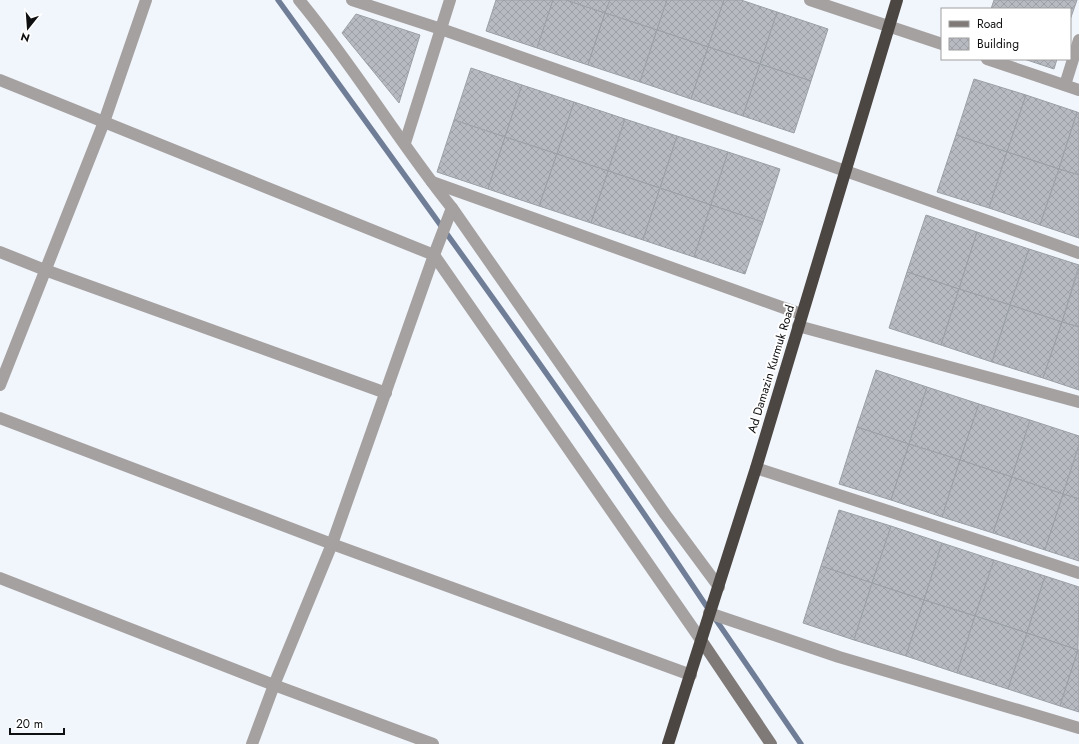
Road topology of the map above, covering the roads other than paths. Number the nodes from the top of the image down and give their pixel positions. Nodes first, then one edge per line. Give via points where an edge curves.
1 (146, 0) edge
2 (299, 0) edge
3 (352, 0) edge
4 (450, 0) edge
5 (810, 0) edge
6 (897, 0) edge
7 (888, 26) junction
8 (441, 29) junction
9 (1079, 40) edge
10 (941, 44) edge
11 (990, 60) edge
12 (0, 80) edge
13 (1065, 85) junction
14 (1079, 90) edge
15 (104, 122) junction
16 (405, 143) junction
17 (844, 172) junction
18 (430, 181) junction
19 (452, 208) junction
20 (0, 252) edge
21 (1079, 253) edge
22 (434, 255) junction
23 (45, 270) junction
24 (800, 320) junction
25 (0, 385) edge
26 (386, 393) junction
27 (1079, 402) edge
28 (0, 418) edge
29 (756, 468) junction
30 (332, 544) junction
31 (1079, 573) edge
32 (0, 578) edge
33 (719, 587) junction
34 (709, 613) junction
35 (701, 640) junction
36 (691, 674) junction
37 (274, 685) junction
38 (1079, 728) edge
39 (252, 744) edge
40 (433, 744) edge
41 (668, 744) edge
42 (771, 744) edge

1 - 15 street
2 - 16 street via 318,22
3 - 8 street
4 - 8 street
5 - 7 street
6 - 7 highway, Ad Damazin Kurmuk Road
7 - 10 street
7 - 17 highway, Ad Damazin Kurmuk Road
8 - 16 street
8 - 17 street
9 - 13 street
11 - 13 street
12 - 15 street
13 - 14 street
15 - 22 street
15 - 23 street
16 - 18 street
17 - 21 street
17 - 24 highway, Ad Damazin Kurmuk Road
18 - 19 street
18 - 24 street
19 - 22 street
19 - 33 street via 665,514
20 - 23 street
22 - 26 street
22 - 35 street
23 - 25 street
23 - 26 street
24 - 27 street
24 - 29 highway, Ad Damazin Kurmuk Road
26 - 30 street
28 - 30 street
29 - 31 street
29 - 33 highway, Ad Damazin Kurmuk Road
30 - 36 street
30 - 37 street
32 - 37 street
33 - 34 highway, Ad Damazin Kurmuk Road
34 - 35 highway, Ad Damazin Kurmuk Road
34 - 38 street via 833,655
35 - 36 highway, Ad Damazin Kurmuk Road
35 - 42 street
36 - 41 highway, Ad Damazin Kurmuk Road
37 - 39 street
37 - 40 street

